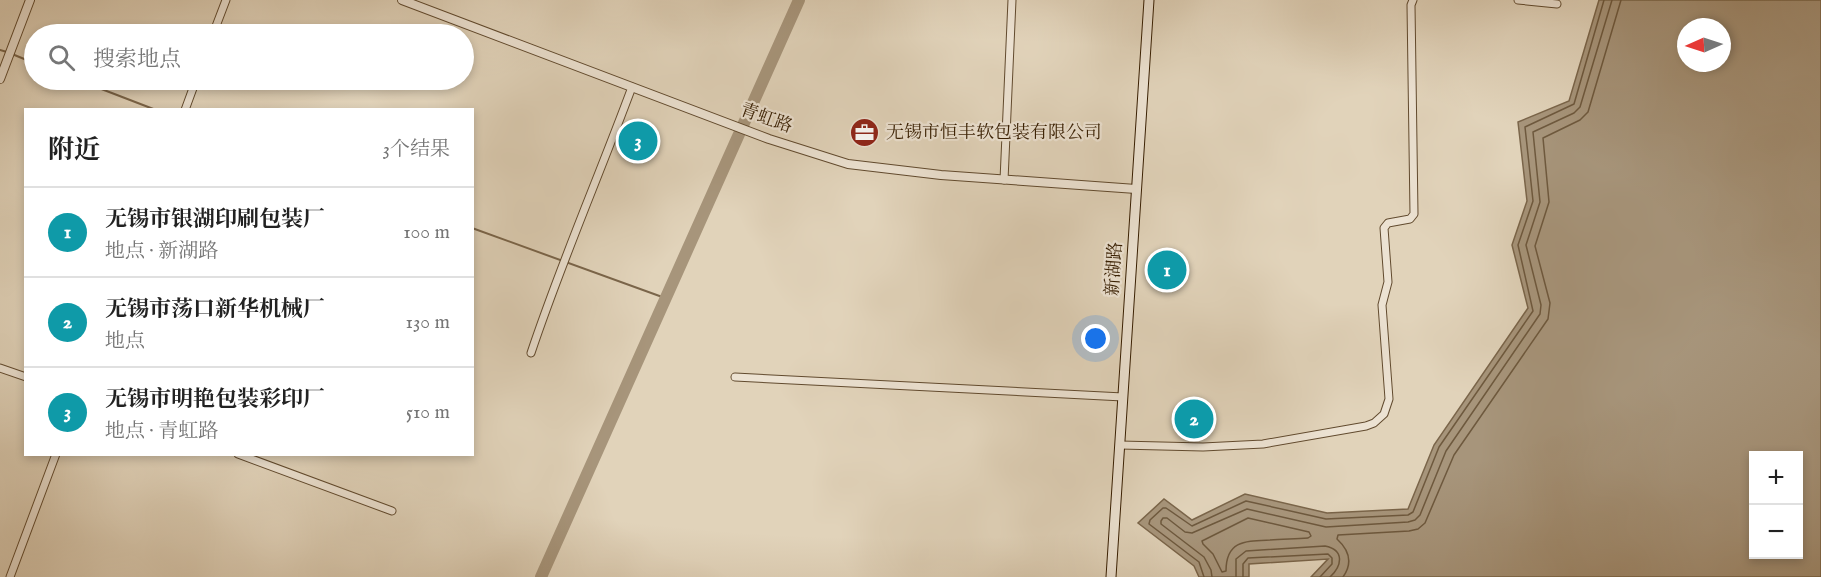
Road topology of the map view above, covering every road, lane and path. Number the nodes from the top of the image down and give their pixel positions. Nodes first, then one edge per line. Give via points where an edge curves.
1 (30, 0) edge
2 (226, 0) edge
3 (402, 0) edge
4 (1012, 0) edge
5 (1149, 0) edge
6 (1413, 0) edge
7 (1518, 0) edge
8 (1557, 4) dead end
9 (217, 24) edge
10 (465, 24) edge
11 (474, 27) edge
12 (0, 79) edge
13 (632, 87) junction
14 (192, 90) edge
15 (186, 108) edge
16 (1004, 180) junction
17 (1136, 189) junction
18 (531, 353) dead end
19 (0, 368) edge
20 (24, 376) edge
21 (735, 376) dead end
22 (1123, 398) junction
23 (1120, 445) junction
24 (55, 456) edge
25 (243, 456) edge
26 (392, 511) dead end
27 (10, 577) edge
28 (1112, 577) edge

1 - 12 street
2 - 9 street
3 - 10 street, 青虹路
4 - 16 street
5 - 17 main road, 新湖路
6 - 23 street via 1414,214 1384,228 1388,282 1382,305 1389,399 1384,414 1365,426 1263,444
7 - 8 street
11 - 13 street, 青虹路
13 - 16 street, 青虹路 via 848,164
13 - 18 street
14 - 15 street
16 - 17 street, 青虹路
17 - 22 main road, 新湖路
19 - 20 street
21 - 22 street
22 - 23 main road, 新湖路
23 - 28 main road, 新湖路
24 - 27 street
25 - 26 street

